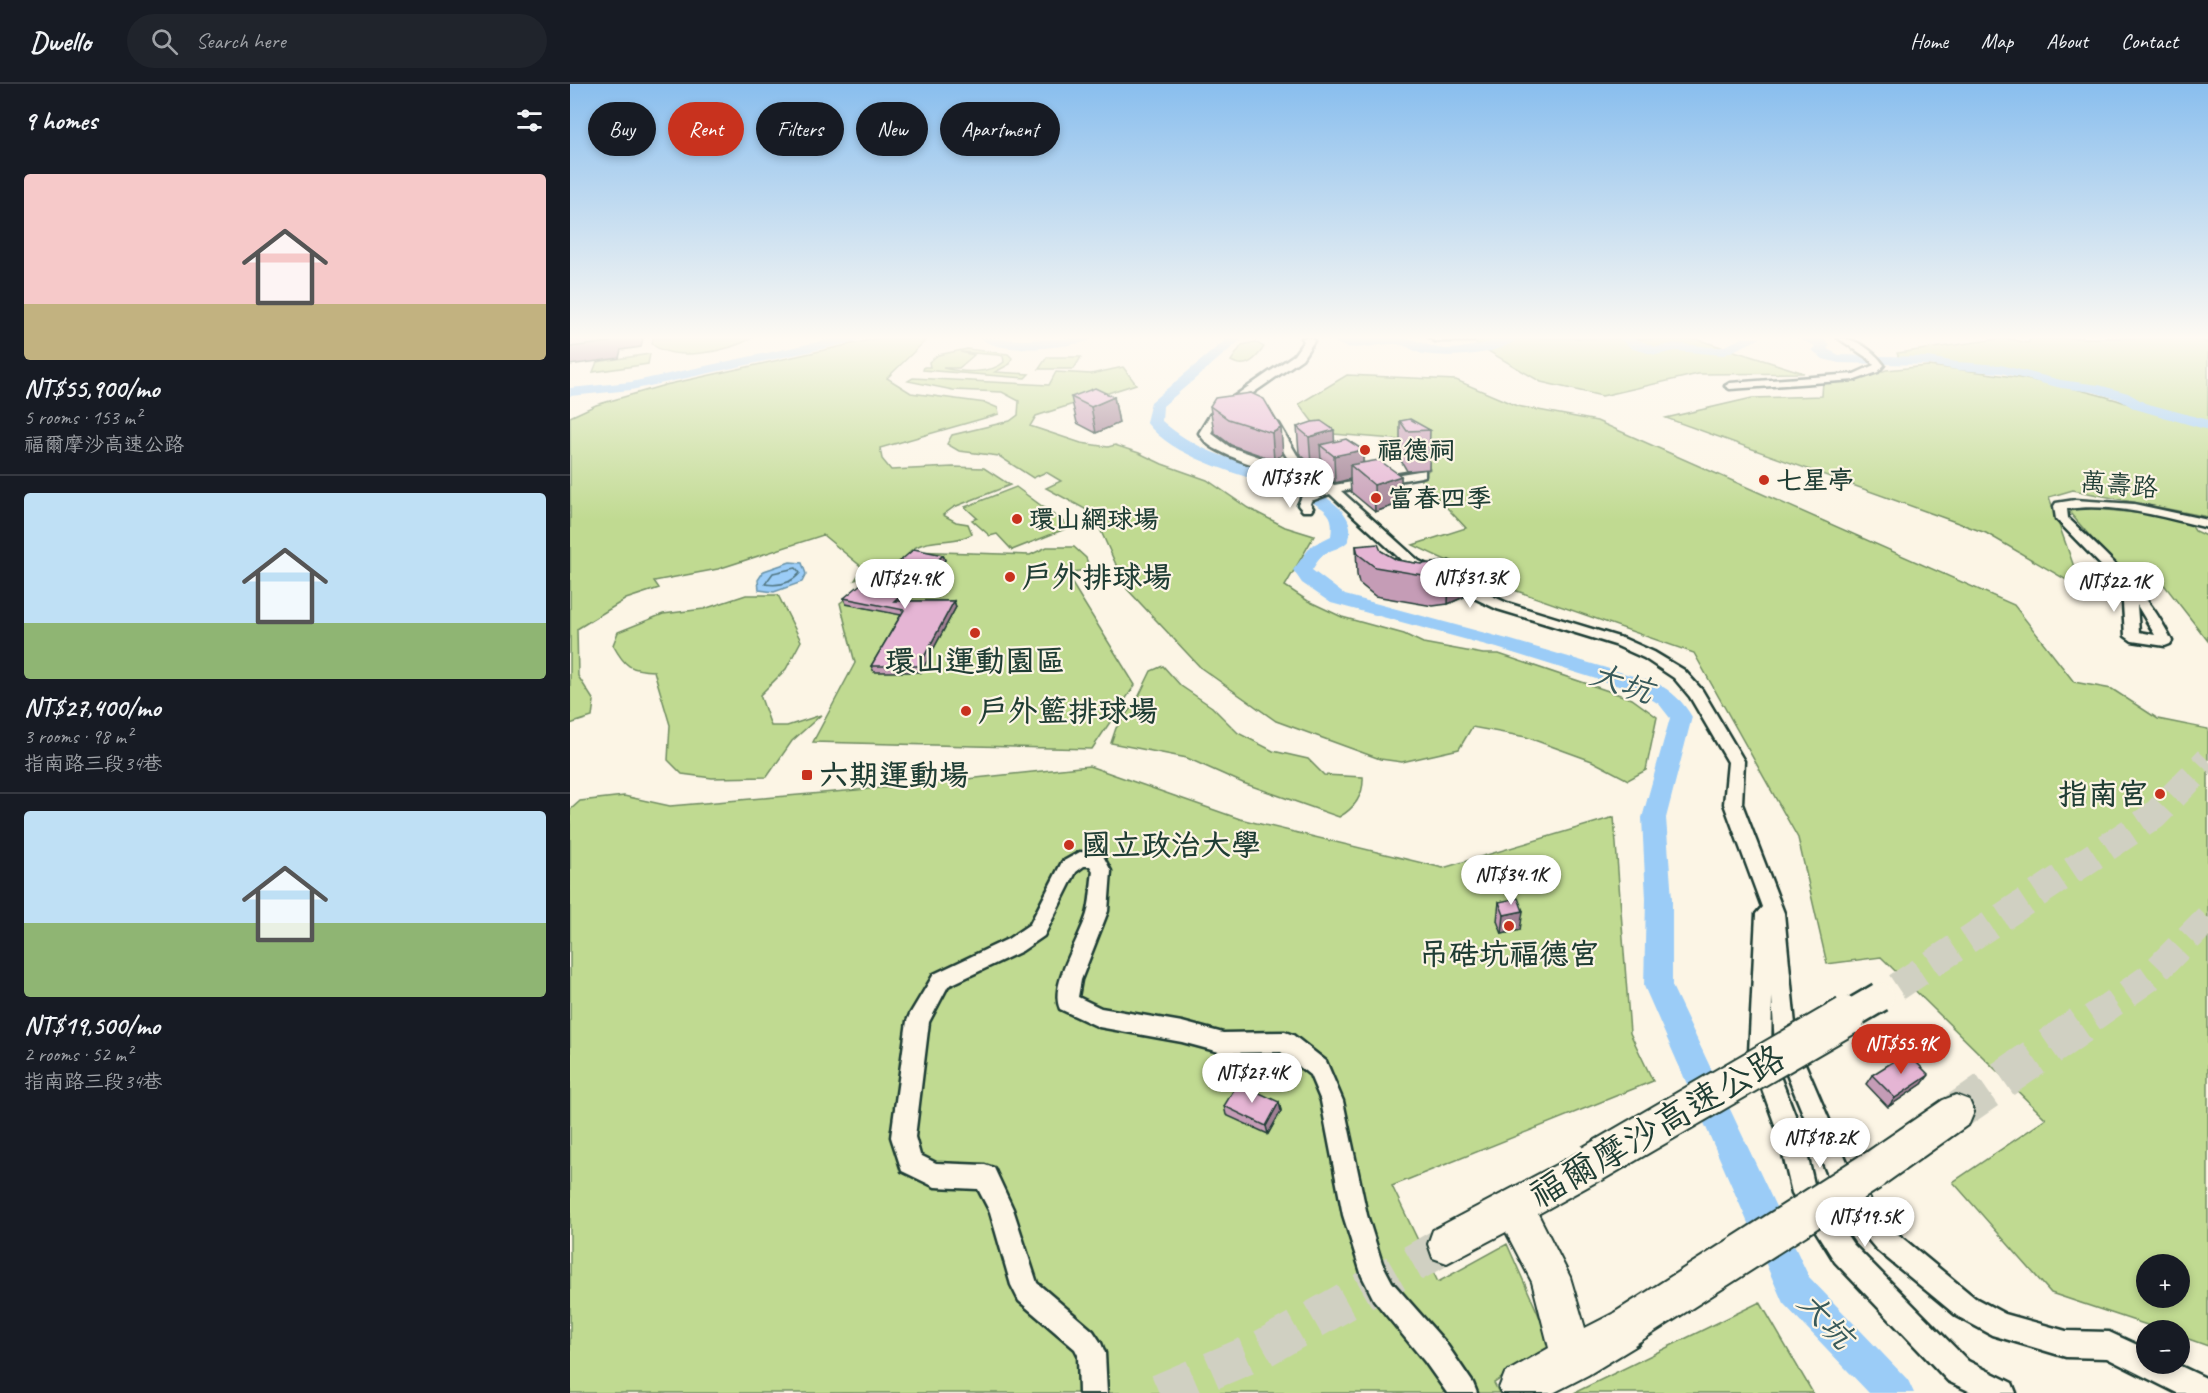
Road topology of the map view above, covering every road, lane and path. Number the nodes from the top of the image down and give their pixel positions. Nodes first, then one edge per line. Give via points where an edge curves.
1 (1236, 399) edge
2 (1232, 402) junction
3 (1279, 468) dead end
4 (1421, 474) dead end
5 (1329, 491) junction
6 (1306, 504) dead end
7 (2208, 524) edge
8 (2129, 587) dead end
9 (1766, 889) junction
10 (1888, 992) tunnel mouth
11 (1956, 1112) tunnel mouth
12 (1514, 1208) junction
13 (1447, 1244) tunnel mouth
14 (1573, 1360) junction
15 (1520, 1388) dead end
16 (1093, 1393) edge
17 (1463, 1393) edge
18 (2002, 1393) edge
19 (2205, 1393) edge

1 - 2 street
2 - 3 street via 1214,417 1206,438 1215,446
2 - 5 street via 1272,422 1286,450 1315,469
4 - 5 street
5 - 6 street
5 - 9 street via 1414,564 1502,606 1620,642 1679,674 1696,694 1736,761 1732,804
7 - 8 street, 萬壽路 via 2162,512 2089,504 2060,506 2062,519
9 - 18 street via 1758,1039 1790,1133 1804,1193 1844,1253 1958,1371
9 - 19 street via 1778,940 1786,1046 1842,1180 1885,1240 1966,1307 2001,1326 2066,1344 2109,1346
10 - 12 highway, 福爾摩沙高速公路, bridge
11 - 14 highway, bridge via 1870,1172
12 - 13 highway, 福爾摩沙高速公路
12 - 14 highway via 1550,1277
14 - 15 highway
16 - 17 street via 1091,1353 1084,1340 1028,1292 1001,1209 985,1177 935,1175 910,1163 903,1137 918,1021 941,980 1015,945 1036,930 1069,867 1080,859 1095,859 1102,871 1098,911 1071,980 1067,1002 1099,1017 1223,1043 1285,1042 1318,1068 1332,1101 1355,1215 1371,1268 1383,1291

